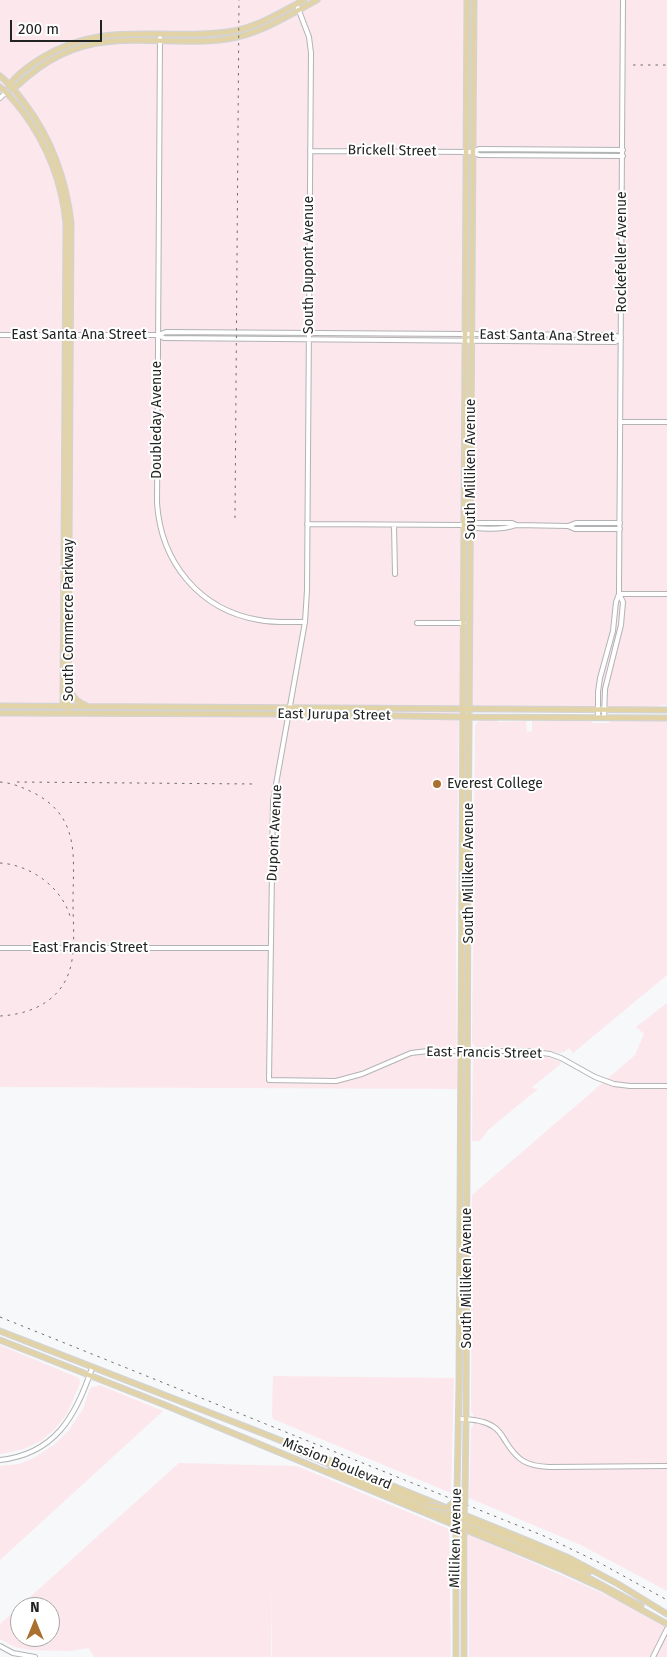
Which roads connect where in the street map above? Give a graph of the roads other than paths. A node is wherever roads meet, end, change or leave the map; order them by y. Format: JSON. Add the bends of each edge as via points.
{"nodes":[{"id":1,"x":304,"y":0,"type":"edge"},
{"id":2,"x":318,"y":0,"type":"edge"},
{"id":3,"x":467,"y":0,"type":"edge"},
{"id":4,"x":474,"y":0,"type":"edge"},
{"id":5,"x":623,"y":0,"type":"edge"},
{"id":6,"x":296,"y":4,"type":"junction"},
{"id":7,"x":299,"y":10,"type":"junction"},
{"id":8,"x":248,"y":26,"type":"junction"},
{"id":9,"x":160,"y":34,"type":"junction"},
{"id":10,"x":249,"y":34,"type":"junction"},
{"id":11,"x":160,"y":40,"type":"junction"},
{"id":12,"x":0,"y":76,"type":"edge"},
{"id":13,"x":9,"y":84,"type":"junction"},
{"id":14,"x":0,"y":86,"type":"edge"},
{"id":15,"x":14,"y":89,"type":"junction"},
{"id":16,"x":6,"y":92,"type":"junction"},
{"id":17,"x":0,"y":98,"type":"edge"},
{"id":18,"x":622,"y":150,"type":"junction"},
{"id":19,"x":310,"y":151,"type":"junction"},
{"id":20,"x":466,"y":152,"type":"junction"},
{"id":21,"x":473,"y":152,"type":"junction"},
{"id":22,"x":622,"y":156,"type":"junction"},
{"id":23,"x":309,"y":334,"type":"junction"},
{"id":24,"x":465,"y":334,"type":"junction"},
{"id":25,"x":471,"y":334,"type":"junction"},
{"id":26,"x":0,"y":335,"type":"edge"},
{"id":27,"x":68,"y":335,"type":"junction"},
{"id":28,"x":158,"y":335,"type":"junction"},
{"id":29,"x":621,"y":338,"type":"junction"},
{"id":30,"x":309,"y":339,"type":"junction"},
{"id":31,"x":465,"y":341,"type":"junction"},
{"id":32,"x":472,"y":341,"type":"junction"},
{"id":33,"x":620,"y":422,"type":"junction"},
{"id":34,"x":667,"y":422,"type":"edge"},
{"id":35,"x":308,"y":498,"type":"joint"},
{"id":36,"x":471,"y":522,"type":"junction"},
{"id":37,"x":620,"y":523,"type":"junction"},
{"id":38,"x":307,"y":524,"type":"junction"},
{"id":39,"x":394,"y":524,"type":"junction"},
{"id":40,"x":464,"y":525,"type":"junction"},
{"id":41,"x":516,"y":525,"type":"junction"},
{"id":42,"x":568,"y":526,"type":"junction"},
{"id":43,"x":471,"y":528,"type":"junction"},
{"id":44,"x":620,"y":529,"type":"junction"},
{"id":45,"x":396,"y":574,"type":"dead end"},
{"id":46,"x":619,"y":594,"type":"junction"},
{"id":47,"x":667,"y":594,"type":"edge"},
{"id":48,"x":304,"y":622,"type":"junction"},
{"id":49,"x":417,"y":623,"type":"dead end"},
{"id":50,"x":464,"y":623,"type":"junction"},
{"id":51,"x":69,"y":684,"type":"junction"},
{"id":52,"x":0,"y":706,"type":"edge"},
{"id":53,"x":66,"y":707,"type":"junction"},
{"id":54,"x":91,"y":707,"type":"junction"},
{"id":55,"x":289,"y":708,"type":"junction"},
{"id":56,"x":462,"y":709,"type":"junction"},
{"id":57,"x":470,"y":709,"type":"junction"},
{"id":58,"x":598,"y":710,"type":"junction"},
{"id":59,"x":604,"y":710,"type":"junction"},
{"id":60,"x":667,"y":710,"type":"edge"},
{"id":61,"x":0,"y":713,"type":"edge"},
{"id":62,"x":66,"y":713,"type":"junction"},
{"id":63,"x":288,"y":714,"type":"junction"},
{"id":64,"x":462,"y":717,"type":"junction"},
{"id":65,"x":470,"y":717,"type":"junction"},
{"id":66,"x":598,"y":717,"type":"junction"},
{"id":67,"x":604,"y":717,"type":"junction"},
{"id":68,"x":667,"y":718,"type":"edge"},
{"id":69,"x":0,"y":948,"type":"edge"},
{"id":70,"x":271,"y":948,"type":"junction"},
{"id":71,"x":461,"y":1051,"type":"junction"},
{"id":72,"x":468,"y":1051,"type":"junction"},
{"id":73,"x":269,"y":1080,"type":"joint"},
{"id":74,"x":667,"y":1086,"type":"edge"},
{"id":75,"x":460,"y":1256,"type":"junction"},
{"id":76,"x":467,"y":1256,"type":"junction"},
{"id":77,"x":0,"y":1331,"type":"edge"},
{"id":78,"x":0,"y":1340,"type":"edge"},
{"id":79,"x":92,"y":1368,"type":"junction"},
{"id":80,"x":89,"y":1376,"type":"junction"},
{"id":81,"x":191,"y":1406,"type":"junction"},
{"id":82,"x":459,"y":1419,"type":"junction"},
{"id":83,"x":466,"y":1419,"type":"junction"},
{"id":84,"x":0,"y":1460,"type":"edge"},
{"id":85,"x":309,"y":1465,"type":"junction"},
{"id":86,"x":667,"y":1466,"type":"edge"},
{"id":87,"x":457,"y":1492,"type":"junction"},
{"id":88,"x":428,"y":1505,"type":"junction"},
{"id":89,"x":456,"y":1519,"type":"junction"},
{"id":90,"x":464,"y":1522,"type":"junction"},
{"id":91,"x":505,"y":1538,"type":"junction"},
{"id":92,"x":632,"y":1592,"type":"junction"},
{"id":93,"x":667,"y":1614,"type":"edge"},
{"id":94,"x":667,"y":1623,"type":"edge"},
{"id":95,"x":667,"y":1629,"type":"edge"},
{"id":96,"x":0,"y":1646,"type":"edge"},
{"id":97,"x":35,"y":1657,"type":"edge"},
{"id":98,"x":456,"y":1657,"type":"edge"},
{"id":99,"x":464,"y":1657,"type":"edge"},
{"id":100,"x":653,"y":1657,"type":"edge"}],
"edges":[{"from":1,"to":6,"type":"main road"},
{"from":2,"to":7,"type":"main road"},
{"from":3,"to":20,"type":"main road","name":"South Milliken Avenue"},
{"from":4,"to":21,"type":"main road","name":"South Milliken Avenue"},
{"from":5,"to":18,"type":"street","name":"Rockefeller Avenue"},
{"from":6,"to":7,"type":"street"},
{"from":6,"to":8,"type":"main road"},
{"from":7,"to":10,"type":"main road"},
{"from":7,"to":19,"type":"street","name":"South Dupont Avenue","via":[[308,32],[311,53]]},
{"from":8,"to":9,"type":"main road","via":[[228,32]]},
{"from":8,"to":10,"type":"street"},
{"from":9,"to":11,"type":"street","name":"Doubleday Avenue"},
{"from":9,"to":13,"type":"main road","via":[[109,34],[68,44],[34,63]]},
{"from":10,"to":11,"type":"main road","via":[[226,39]]},
{"from":11,"to":15,"type":"main road","via":[[113,40],[72,50],[39,67]]},
{"from":11,"to":28,"type":"street","name":"Doubleday Avenue"},
{"from":12,"to":13,"type":"main road","name":"South Commerce Parkway"},
{"from":13,"to":15,"type":"main road","name":"South Commerce Parkway"},
{"from":13,"to":16,"type":"main road"},
{"from":14,"to":16,"type":"main road","name":"South Commerce Parkway"},
{"from":15,"to":16,"type":"main road"},
{"from":15,"to":27,"type":"main road","name":"South Commerce Parkway","via":[[44,132],[66,188],[71,223]]},
{"from":16,"to":17,"type":"street"},
{"from":16,"to":27,"type":"main road","name":"South Commerce Parkway","via":[[42,140],[62,194],[66,223]]},
{"from":18,"to":21,"type":"street","name":"Brickell Street","via":[[479,149]]},
{"from":18,"to":22,"type":"street","name":"Rockefeller Avenue"},
{"from":19,"to":20,"type":"street","name":"Brickell Street"},
{"from":19,"to":23,"type":"street","name":"South Dupont Avenue"},
{"from":20,"to":21,"type":"street","name":"Brickell Street"},
{"from":20,"to":24,"type":"main road","name":"South Milliken Avenue"},
{"from":21,"to":22,"type":"street","name":"Brickell Street","via":[[479,155]]},
{"from":21,"to":25,"type":"main road","name":"South Milliken Avenue"},
{"from":22,"to":29,"type":"street","name":"Rockefeller Avenue"},
{"from":23,"to":24,"type":"street","name":"East Santa Ana Street"},
{"from":23,"to":28,"type":"street","name":"East Santa Ana Street","via":[[166,332]]},
{"from":23,"to":30,"type":"street","name":"South Dupont Avenue"},
{"from":24,"to":25,"type":"street","name":"East Santa Ana Street"},
{"from":24,"to":31,"type":"main road","name":"South Milliken Avenue"},
{"from":25,"to":29,"type":"street","name":"East Santa Ana Street"},
{"from":25,"to":32,"type":"main road","name":"South Milliken Avenue"},
{"from":26,"to":27,"type":"street","name":"East Santa Ana Street"},
{"from":27,"to":28,"type":"street","name":"East Santa Ana Street"},
{"from":27,"to":51,"type":"main road","name":"South Commerce Parkway"},
{"from":27,"to":53,"type":"main road","name":"South Commerce Parkway"},
{"from":28,"to":30,"type":"street","name":"East Santa Ana Street","via":[[164,338]]},
{"from":28,"to":48,"type":"street","name":"Doubleday Avenue","via":[[157,503],[160,529],[169,553],[191,585],[222,608],[260,620]]},
{"from":29,"to":32,"type":"street","name":"East Santa Ana Street","via":[[614,342]]},
{"from":29,"to":33,"type":"street","name":"Rockefeller Avenue"},
{"from":30,"to":31,"type":"street","name":"East Santa Ana Street"},
{"from":30,"to":35,"type":"street","name":"South Dupont Avenue"},
{"from":31,"to":32,"type":"street","name":"East Santa Ana Street"},
{"from":31,"to":40,"type":"main road","name":"South Milliken Avenue"},
{"from":32,"to":36,"type":"main road","name":"South Milliken Avenue"},
{"from":33,"to":34,"type":"street"},
{"from":33,"to":37,"type":"street","name":"Rockefeller Avenue"},
{"from":35,"to":38,"type":"street","name":"Dupont Avenue"},
{"from":36,"to":40,"type":"street"},
{"from":36,"to":41,"type":"street"},
{"from":36,"to":43,"type":"main road","name":"South Milliken Avenue"},
{"from":37,"to":42,"type":"street","via":[[576,523]]},
{"from":37,"to":44,"type":"street","name":"Rockefeller Avenue"},
{"from":38,"to":39,"type":"street"},
{"from":38,"to":48,"type":"street","name":"Dupont Avenue"},
{"from":39,"to":40,"type":"street"},
{"from":39,"to":45,"type":"street"},
{"from":40,"to":43,"type":"street"},
{"from":40,"to":50,"type":"main road","name":"South Milliken Avenue"},
{"from":41,"to":42,"type":"street"},
{"from":41,"to":43,"type":"street","via":[[509,528]]},
{"from":42,"to":44,"type":"street","via":[[576,529]]},
{"from":43,"to":57,"type":"main road","name":"South Milliken Avenue"},
{"from":44,"to":46,"type":"street","name":"Rockefeller Avenue"},
{"from":46,"to":47,"type":"street"},
{"from":46,"to":58,"type":"street","name":"Rockefeller Avenue","via":[[600,678]]},
{"from":46,"to":59,"type":"street","name":"Rockefeller Avenue","via":[[621,625],[606,682]]},
{"from":48,"to":55,"type":"street","name":"Dupont Avenue"},
{"from":49,"to":50,"type":"street"},
{"from":50,"to":56,"type":"main road","name":"South Milliken Avenue"},
{"from":51,"to":53,"type":"main road","name":"South Commerce Parkway"},
{"from":51,"to":54,"type":"main road","via":[[74,698]]},
{"from":52,"to":53,"type":"main road","name":"East Jurupa Street"},
{"from":53,"to":54,"type":"main road","name":"East Jurupa Street"},
{"from":53,"to":62,"type":"main road","name":"South Commerce Parkway"},
{"from":54,"to":55,"type":"main road","name":"East Jurupa Street"},
{"from":55,"to":56,"type":"main road","name":"East Jurupa Street"},
{"from":55,"to":63,"type":"street","name":"Dupont Avenue"},
{"from":56,"to":57,"type":"main road","name":"East Jurupa Street"},
{"from":56,"to":64,"type":"main road","name":"South Milliken Avenue"},
{"from":57,"to":58,"type":"main road","name":"East Jurupa Street"},
{"from":57,"to":65,"type":"main road","name":"South Milliken Avenue"},
{"from":58,"to":59,"type":"main road","name":"East Jurupa Street"},
{"from":58,"to":66,"type":"street","name":"Rockefeller Avenue"},
{"from":59,"to":60,"type":"main road","name":"East Jurupa Street"},
{"from":59,"to":67,"type":"street","name":"Rockefeller Avenue"},
{"from":61,"to":62,"type":"main road","name":"East Jurupa Street"},
{"from":62,"to":63,"type":"main road","name":"East Jurupa Street"},
{"from":63,"to":64,"type":"main road","name":"East Jurupa Street"},
{"from":63,"to":70,"type":"street","name":"Dupont Avenue","via":[[273,801]]},
{"from":64,"to":65,"type":"main road","name":"East Jurupa Street"},
{"from":64,"to":71,"type":"main road","name":"South Milliken Avenue"},
{"from":65,"to":66,"type":"main road","name":"East Jurupa Street"},
{"from":65,"to":72,"type":"main road","name":"South Milliken Avenue"},
{"from":66,"to":67,"type":"main road","name":"East Jurupa Street"},
{"from":67,"to":68,"type":"main road","name":"East Jurupa Street"},
{"from":69,"to":70,"type":"street","name":"East Francis Street"},
{"from":70,"to":73,"type":"street","name":"Dupont Avenue"},
{"from":71,"to":72,"type":"street","name":"East Francis Street"},
{"from":71,"to":73,"type":"street","name":"East Francis Street","via":[[411,1053],[362,1074],[336,1080]]},
{"from":71,"to":75,"type":"main road","name":"South Milliken Avenue"},
{"from":72,"to":74,"type":"street","name":"East Francis Street","via":[[538,1052],[561,1058],[614,1084]]},
{"from":72,"to":76,"type":"main road","name":"South Milliken Avenue"},
{"from":75,"to":76,"type":"main road"},
{"from":75,"to":82,"type":"main road","name":"South Milliken Avenue"},
{"from":76,"to":83,"type":"main road","name":"South Milliken Avenue"},
{"from":77,"to":79,"type":"main road","name":"Mission Boulevard"},
{"from":78,"to":80,"type":"main road","name":"Mission Boulevard"},
{"from":79,"to":80,"type":"street"},
{"from":79,"to":81,"type":"main road","name":"Mission Boulevard"},
{"from":80,"to":84,"type":"street","via":[[75,1411],[57,1435],[31,1452]]},
{"from":80,"to":85,"type":"main road","name":"Mission Boulevard"},
{"from":81,"to":88,"type":"main road"},
{"from":81,"to":92,"type":"main road","name":"Mission Boulevard","via":[[569,1558]]},
{"from":82,"to":83,"type":"street"},
{"from":82,"to":87,"type":"main road","name":"Milliken Avenue"},
{"from":83,"to":86,"type":"street","via":[[496,1428],[515,1456],[531,1465]]},
{"from":83,"to":90,"type":"main road","name":"South Milliken Avenue","bridge":true},
{"from":85,"to":89,"type":"main road"},
{"from":85,"to":94,"type":"main road","name":"Mission Boulevard","via":[[563,1570]]},
{"from":87,"to":88,"type":"main road","bridge":true,"via":[[447,1508]]},
{"from":87,"to":89,"type":"main road","name":"Milliken Avenue","bridge":true},
{"from":88,"to":89,"type":"main road","bridge":true},
{"from":89,"to":90,"type":"main road"},
{"from":89,"to":98,"type":"main road","name":"Milliken Avenue","bridge":true},
{"from":90,"to":91,"type":"main road"},
{"from":90,"to":99,"type":"main road","name":"South Milliken Avenue","bridge":true},
{"from":91,"to":92,"type":"main road","via":[[549,1553]]},
{"from":91,"to":94,"type":"main road","via":[[598,1582]]},
{"from":92,"to":93,"type":"main road","name":"Mission Boulevard"},
{"from":95,"to":100,"type":"street"},
{"from":96,"to":97,"type":"street","via":[[13,1653]]}]}
